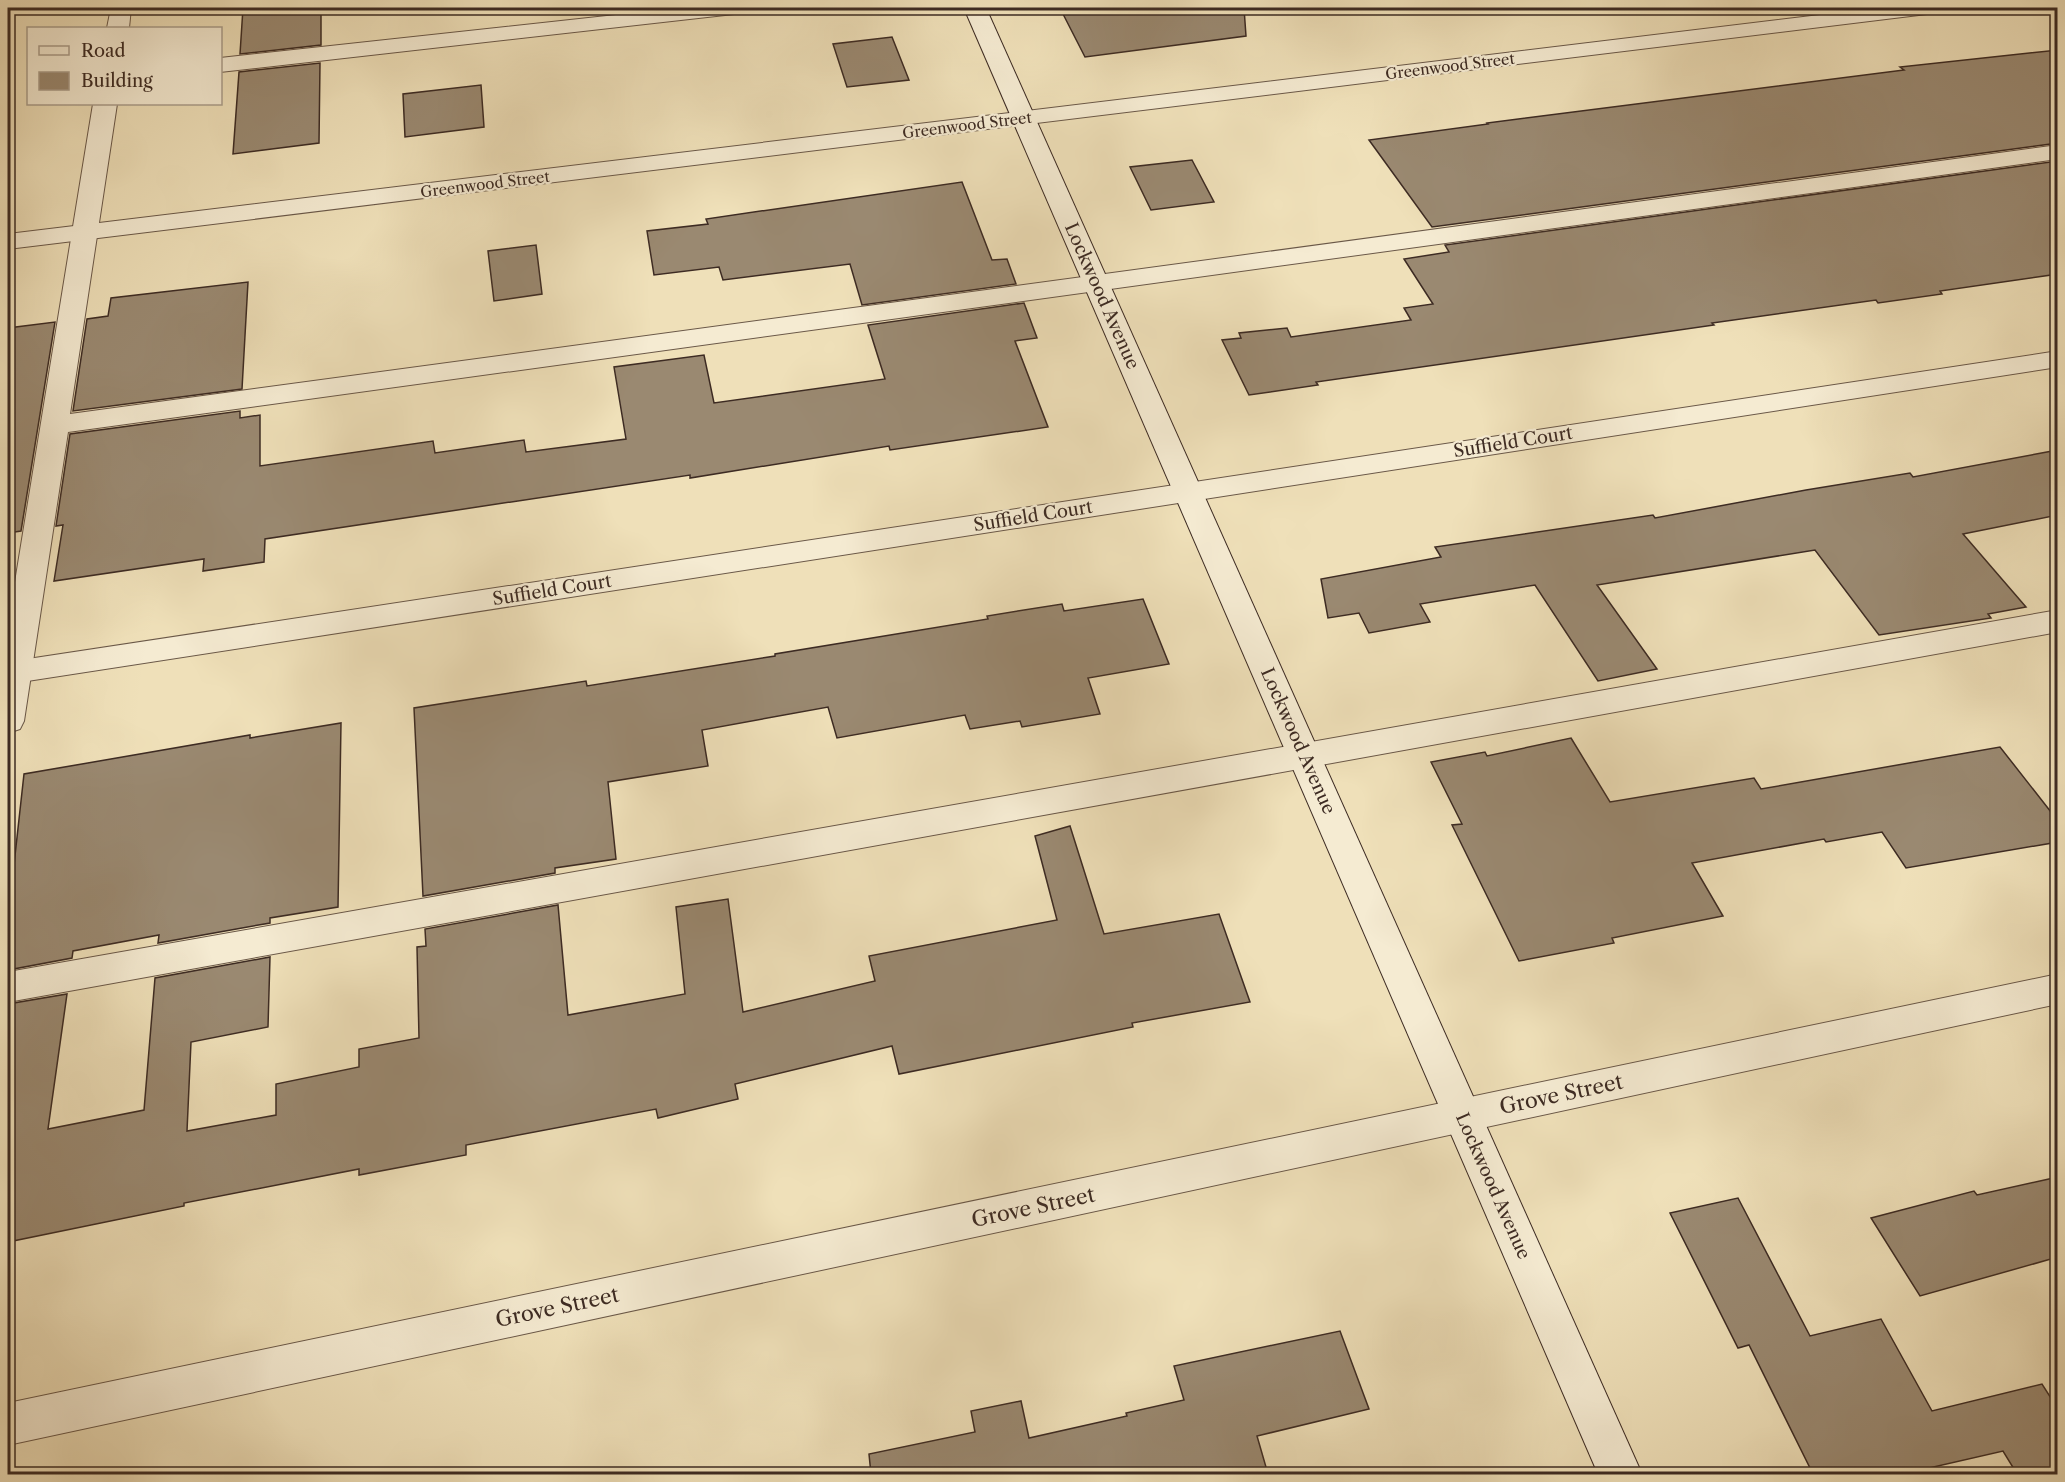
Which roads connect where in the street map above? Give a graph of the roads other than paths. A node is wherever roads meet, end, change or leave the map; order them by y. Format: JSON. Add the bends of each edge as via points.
{"nodes":[{"id":1,"x":121,"y":8,"type":"edge"},
{"id":2,"x":734,"y":8,"type":"edge"},
{"id":3,"x":975,"y":8,"type":"edge"},
{"id":4,"x":1927,"y":8,"type":"edge"},
{"id":5,"x":118,"y":27,"type":"edge"},
{"id":6,"x":222,"y":65,"type":"edge"},
{"id":7,"x":105,"y":105,"type":"edge"},
{"id":8,"x":1024,"y":118,"type":"junction"},
{"id":9,"x":2058,"y":152,"type":"edge"},
{"id":10,"x":84,"y":233,"type":"junction"},
{"id":11,"x":8,"y":242,"type":"edge"},
{"id":12,"x":1097,"y":283,"type":"junction"},
{"id":13,"x":2058,"y":359,"type":"edge"},
{"id":14,"x":54,"y":425,"type":"junction"},
{"id":15,"x":1188,"y":492,"type":"junction"},
{"id":16,"x":2058,"y":621,"type":"edge"},
{"id":17,"x":12,"y":672,"type":"edge"},
{"id":18,"x":8,"y":721,"type":"edge"},
{"id":19,"x":1304,"y":755,"type":"junction"},
{"id":20,"x":8,"y":987,"type":"edge"},
{"id":21,"x":2058,"y":989,"type":"edge"},
{"id":22,"x":1462,"y":1116,"type":"junction"},
{"id":23,"x":8,"y":1424,"type":"edge"},
{"id":24,"x":1620,"y":1474,"type":"edge"}],
"edges":[{"from":1,"to":5,"type":"street"},
{"from":2,"to":6,"type":"street"},
{"from":3,"to":8,"type":"street","name":"Lockwood Avenue"},
{"from":4,"to":8,"type":"street","name":"Greenwood Street"},
{"from":7,"to":10,"type":"street"},
{"from":8,"to":10,"type":"street","name":"Greenwood Street"},
{"from":8,"to":12,"type":"street","name":"Lockwood Avenue"},
{"from":9,"to":12,"type":"street"},
{"from":10,"to":11,"type":"street","name":"Greenwood Street"},
{"from":10,"to":14,"type":"street"},
{"from":12,"to":14,"type":"street"},
{"from":12,"to":15,"type":"street","name":"Lockwood Avenue"},
{"from":13,"to":15,"type":"street","name":"Suffield Court"},
{"from":14,"to":17,"type":"street"},
{"from":15,"to":17,"type":"street","name":"Suffield Court"},
{"from":15,"to":19,"type":"street","name":"Lockwood Avenue"},
{"from":16,"to":19,"type":"street"},
{"from":17,"to":18,"type":"street"},
{"from":19,"to":20,"type":"street"},
{"from":19,"to":22,"type":"street","name":"Lockwood Avenue"},
{"from":21,"to":22,"type":"street","name":"Grove Street"},
{"from":22,"to":23,"type":"street","name":"Grove Street"},
{"from":22,"to":24,"type":"street","name":"Lockwood Avenue"}]}
